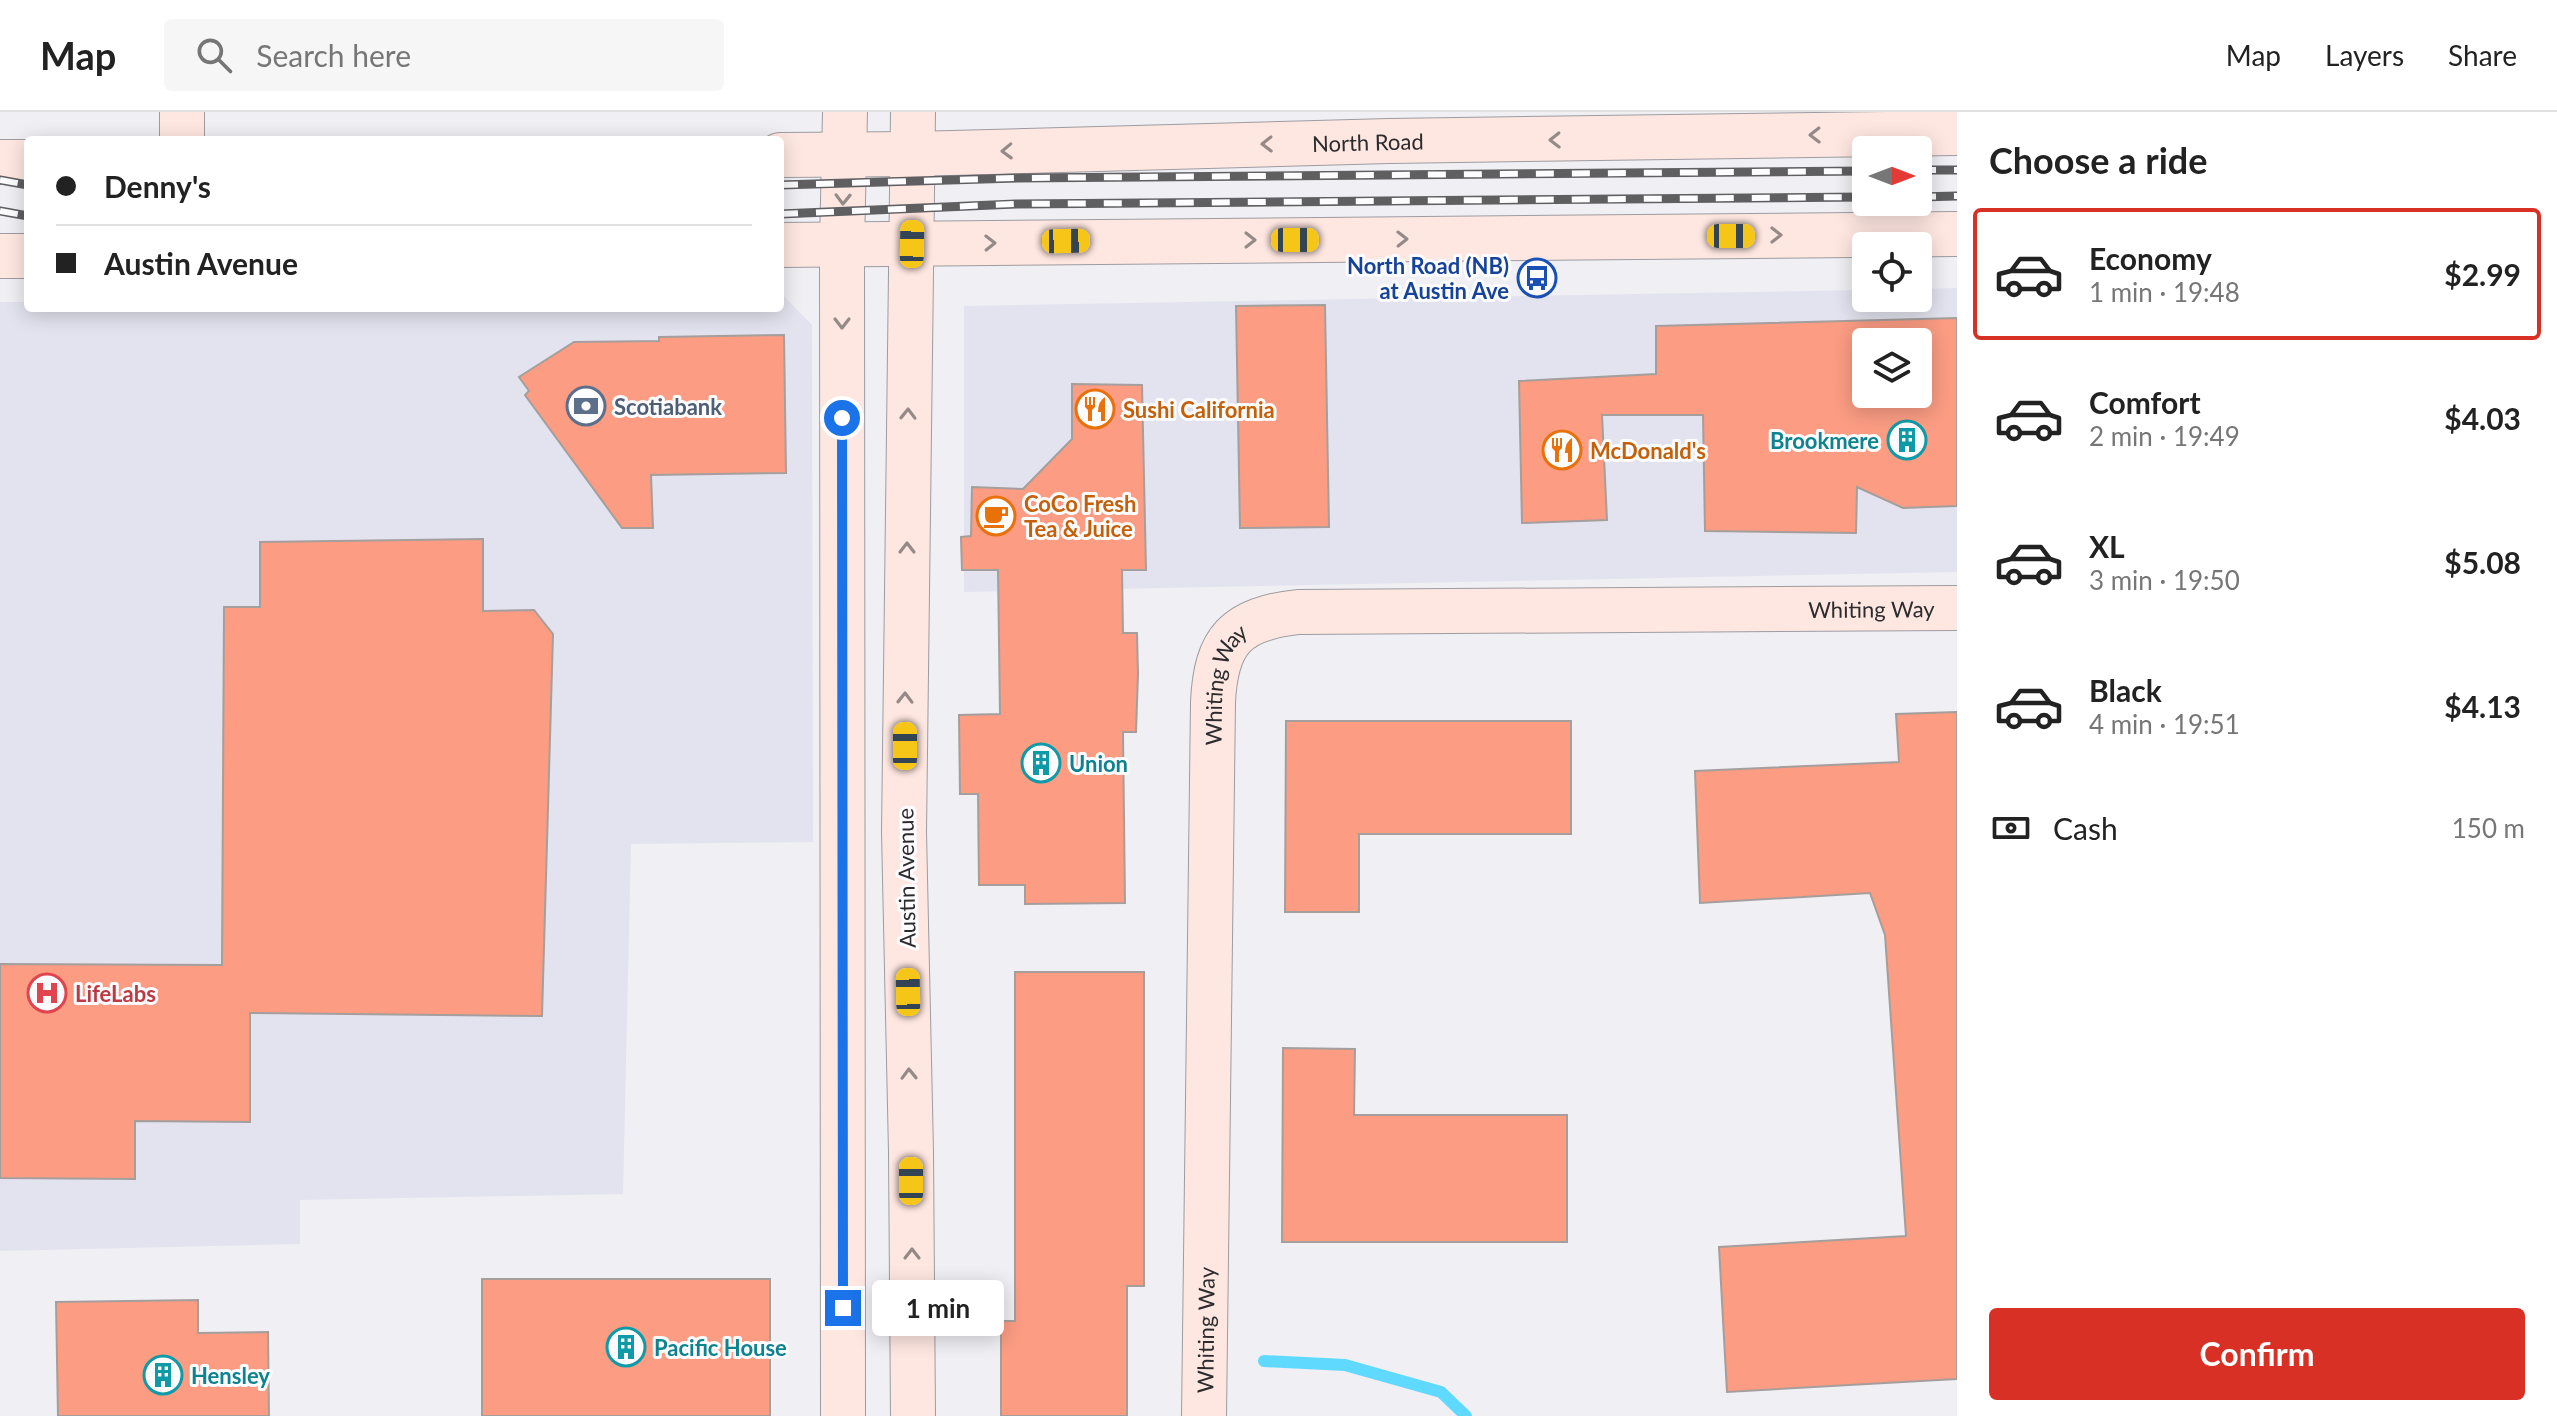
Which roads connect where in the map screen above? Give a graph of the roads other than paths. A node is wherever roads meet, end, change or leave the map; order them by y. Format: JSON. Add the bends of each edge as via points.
{"nodes":[{"id":1,"x":182,"y":112,"type":"edge"},
{"id":2,"x":1933,"y":126,"type":"edge"},
{"id":3,"x":844,"y":132,"type":"edge"},
{"id":4,"x":913,"y":133,"type":"edge"},
{"id":5,"x":182,"y":136,"type":"edge"},
{"id":6,"x":784,"y":154,"type":"edge"},
{"id":7,"x":0,"y":162,"type":"edge"},
{"id":8,"x":24,"y":162,"type":"edge"},
{"id":9,"x":1957,"y":234,"type":"edge"},
{"id":10,"x":912,"y":244,"type":"junction"},
{"id":11,"x":784,"y":245,"type":"edge"},
{"id":12,"x":842,"y":245,"type":"junction"},
{"id":13,"x":0,"y":256,"type":"edge"},
{"id":14,"x":24,"y":256,"type":"edge"},
{"id":15,"x":1957,"y":608,"type":"edge"},
{"id":16,"x":841,"y":832,"type":"junction"},
{"id":17,"x":904,"y":832,"type":"junction"},
{"id":18,"x":843,"y":1416,"type":"edge"},
{"id":19,"x":913,"y":1416,"type":"edge"},
{"id":20,"x":1204,"y":1416,"type":"edge"}],
"edges":[{"from":1,"to":5,"type":"main road"},
{"from":2,"to":4,"type":"main road","name":"North Road","one_way":true,"via":[[1373,141]]},
{"from":3,"to":4,"type":"main road","name":"North Road"},
{"from":3,"to":6,"type":"main road","name":"North Road"},
{"from":3,"to":12,"type":"main road","one_way":true},
{"from":4,"to":10,"type":"main road","name":"Austin Avenue"},
{"from":7,"to":8,"type":"main road"},
{"from":10,"to":9,"type":"main road","one_way":true},
{"from":10,"to":12,"type":"main road"},
{"from":17,"to":10,"type":"main road","name":"Austin Avenue","one_way":true},
{"from":11,"to":12,"type":"main road"},
{"from":12,"to":16,"type":"main road","one_way":true},
{"from":13,"to":14,"type":"main road"},
{"from":15,"to":20,"type":"main road","name":"Whiting Way","via":[[1298,612],[1258,619],[1233,636],[1214,674]]},
{"from":16,"to":17,"type":"main road"},
{"from":16,"to":18,"type":"main road"},
{"from":19,"to":17,"type":"main road","name":"Austin Avenue","one_way":true}]}
